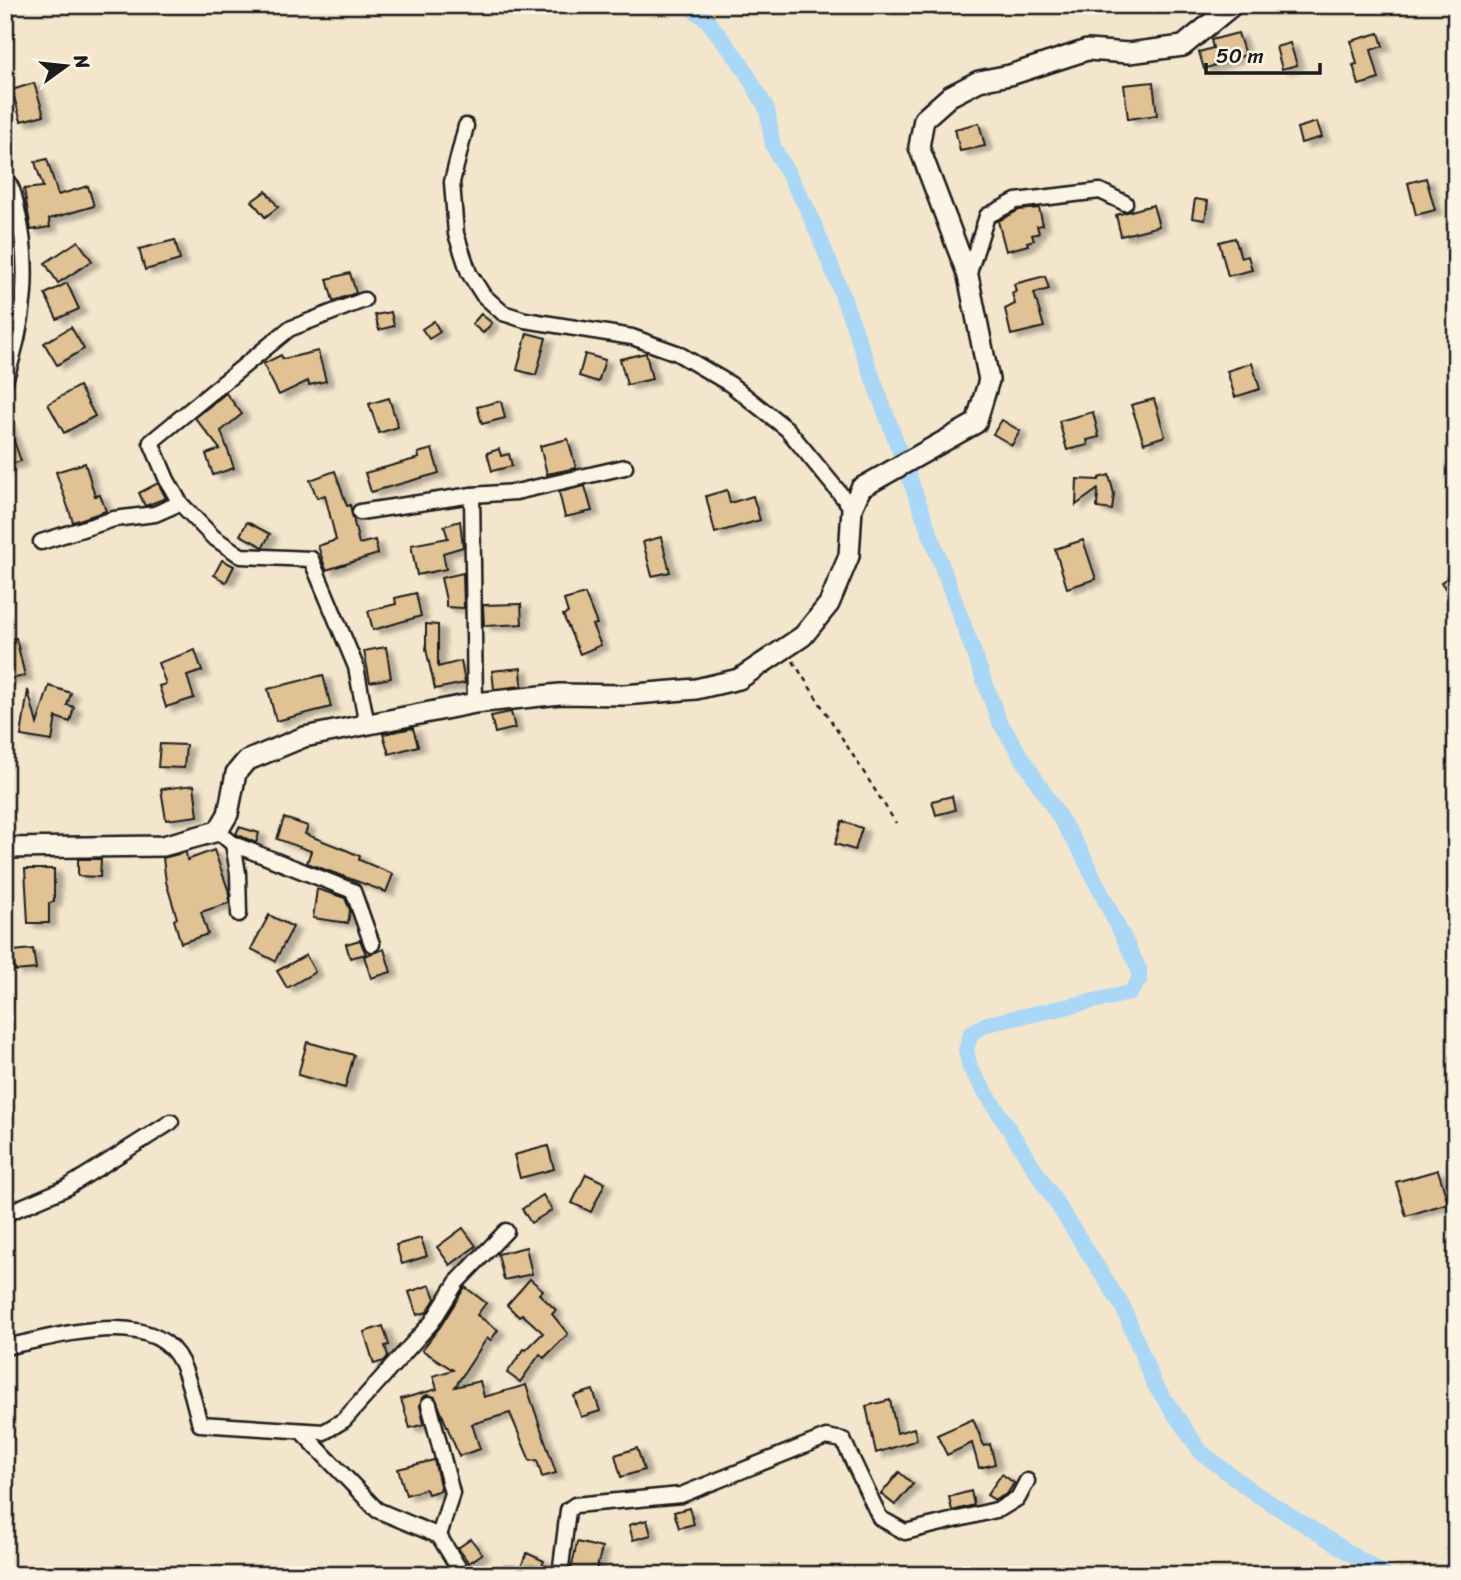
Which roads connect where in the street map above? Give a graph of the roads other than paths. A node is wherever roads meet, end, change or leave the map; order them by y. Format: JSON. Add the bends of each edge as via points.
{"nodes":[{"id":1,"x":1233,"y":5,"type":"edge"},
{"id":2,"x":466,"y":126,"type":"dead end"},
{"id":3,"x":5,"y":178,"type":"edge"},
{"id":4,"x":1125,"y":203,"type":"dead end"},
{"id":5,"x":968,"y":275,"type":"junction"},
{"id":6,"x":364,"y":300,"type":"dead end"},
{"id":7,"x":5,"y":381,"type":"edge"},
{"id":8,"x":625,"y":467,"type":"dead end"},
{"id":9,"x":472,"y":495,"type":"junction"},
{"id":10,"x":180,"y":503,"type":"junction"},
{"id":11,"x":852,"y":508,"type":"junction"},
{"id":12,"x":360,"y":512,"type":"dead end"},
{"id":13,"x":41,"y":542,"type":"dead end"},
{"id":14,"x":475,"y":703,"type":"junction"},
{"id":15,"x":367,"y":725,"type":"junction"},
{"id":16,"x":218,"y":831,"type":"junction"},
{"id":17,"x":233,"y":844,"type":"junction"},
{"id":18,"x":5,"y":848,"type":"edge"},
{"id":19,"x":239,"y":914,"type":"dead end"},
{"id":20,"x":372,"y":944,"type":"dead end"},
{"id":21,"x":171,"y":1122,"type":"dead end"},
{"id":22,"x":5,"y":1214,"type":"edge"},
{"id":23,"x":506,"y":1231,"type":"dead end"},
{"id":24,"x":5,"y":1347,"type":"edge"},
{"id":25,"x":429,"y":1405,"type":"dead end"},
{"id":26,"x":301,"y":1431,"type":"junction"},
{"id":27,"x":1027,"y":1481,"type":"dead end"},
{"id":28,"x":439,"y":1536,"type":"junction"},
{"id":29,"x":463,"y":1575,"type":"edge"},
{"id":30,"x":561,"y":1575,"type":"edge"}],
"edges":[{"from":1,"to":5,"type":"street","via":[[1184,46],[1129,53],[1087,50],[979,81],[950,96],[924,119],[919,147]]},
{"from":2,"to":11,"type":"street","via":[[452,183],[456,234],[469,273],[483,295],[503,313],[525,320],[632,337],[677,353],[730,384],[787,429]]},
{"from":3,"to":7,"type":"street","via":[[13,188],[25,245],[26,283]]},
{"from":4,"to":5,"type":"street","via":[[1100,191],[1016,201],[987,216]]},
{"from":5,"to":11,"type":"street","via":[[989,380],[976,423],[861,488]]},
{"from":6,"to":10,"type":"street","via":[[289,329],[151,442]]},
{"from":8,"to":9,"type":"street","via":[[516,492]]},
{"from":9,"to":12,"type":"street"},
{"from":9,"to":14,"type":"street"},
{"from":10,"to":13,"type":"street","via":[[155,514],[114,519]]},
{"from":10,"to":15,"type":"street","via":[[241,556],[311,559],[356,667]]},
{"from":11,"to":14,"type":"street","via":[[849,556],[829,604],[803,636],[739,679],[696,690],[560,694]]},
{"from":14,"to":15,"type":"street"},
{"from":15,"to":16,"type":"street","via":[[304,737],[246,761],[236,773],[228,814]]},
{"from":16,"to":17,"type":"street"},
{"from":16,"to":18,"type":"street","via":[[163,846]]},
{"from":17,"to":19,"type":"street"},
{"from":17,"to":20,"type":"street","via":[[353,891]]},
{"from":21,"to":22,"type":"street","via":[[66,1188]]},
{"from":23,"to":26,"type":"street","via":[[457,1282],[432,1322],[344,1420],[324,1432]]},
{"from":24,"to":26,"type":"street","via":[[102,1328],[146,1332],[167,1344],[180,1361],[200,1424]]},
{"from":25,"to":28,"type":"street","via":[[452,1493]]},
{"from":26,"to":28,"type":"street","via":[[377,1510]]},
{"from":27,"to":30,"type":"street","via":[[1018,1498],[1000,1509],[905,1532],[880,1518],[843,1440],[826,1437],[681,1495],[575,1505],[568,1510]]},
{"from":28,"to":29,"type":"street"}]}
